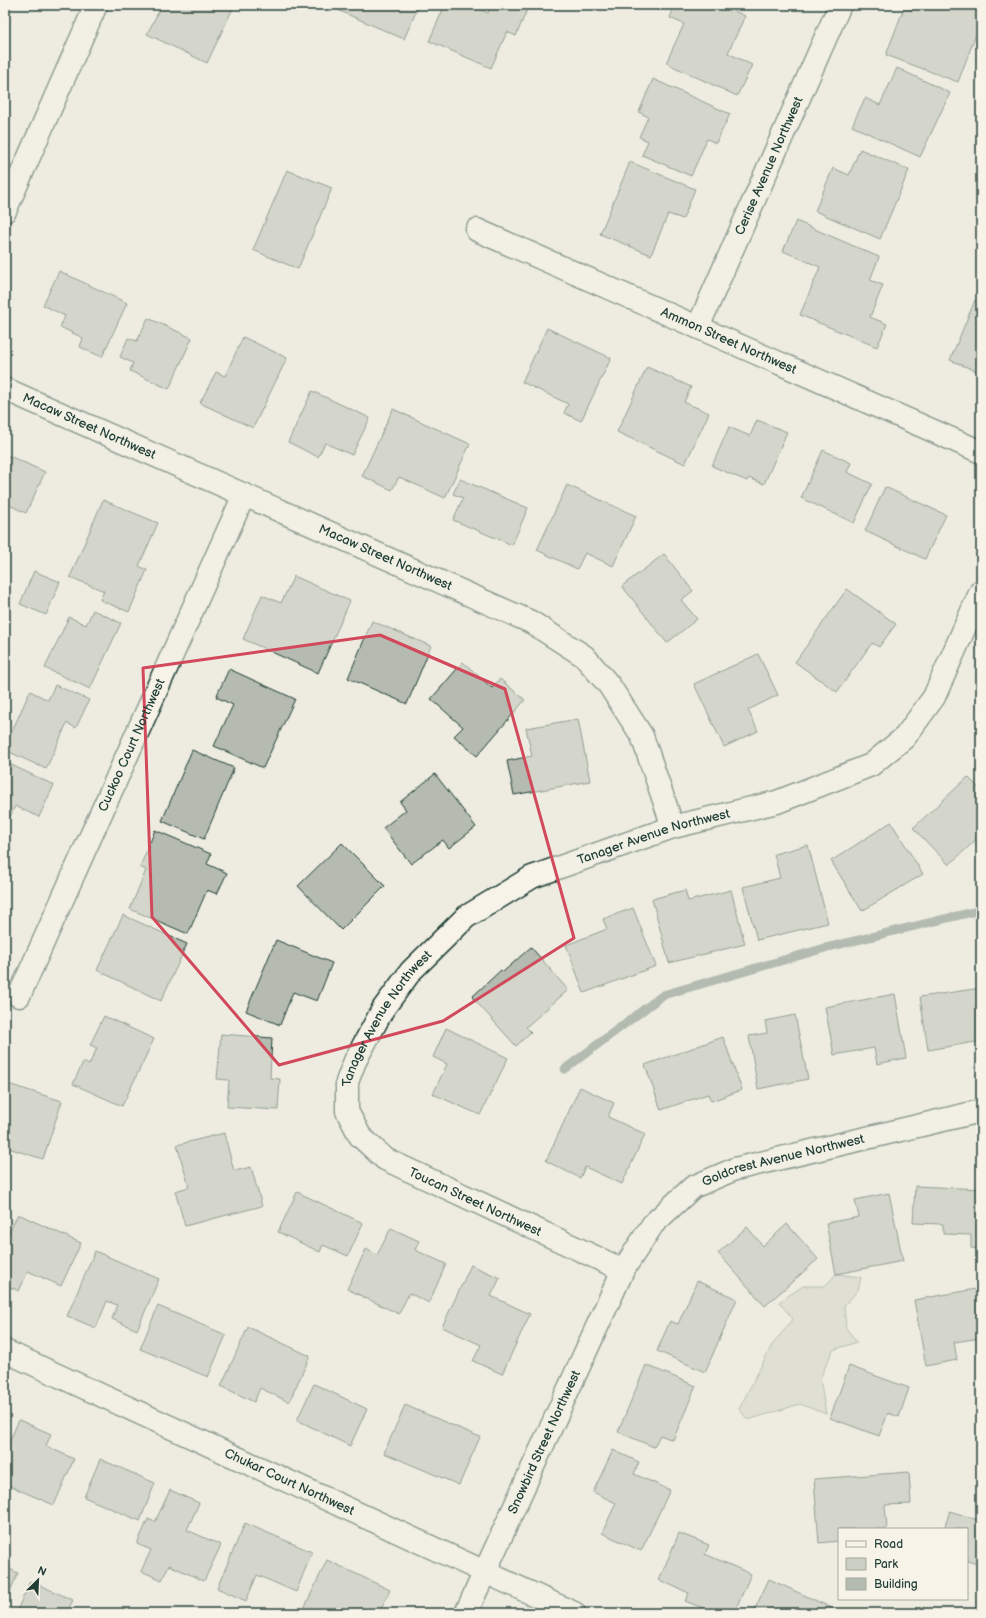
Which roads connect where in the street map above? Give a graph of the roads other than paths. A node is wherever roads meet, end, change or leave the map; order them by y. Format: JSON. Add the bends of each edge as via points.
{"nodes":[{"id":1,"x":96,"y":5,"type":"edge"},
{"id":2,"x":840,"y":5,"type":"edge"},
{"id":3,"x":5,"y":211,"type":"edge"},
{"id":4,"x":477,"y":230,"type":"dead end"},
{"id":5,"x":698,"y":327,"type":"junction"},
{"id":6,"x":5,"y":389,"type":"edge"},
{"id":7,"x":981,"y":452,"type":"edge"},
{"id":8,"x":244,"y":495,"type":"junction"},
{"id":9,"x":981,"y":590,"type":"edge"},
{"id":10,"x":672,"y":826,"type":"junction"},
{"id":11,"x":19,"y":996,"type":"dead end"},
{"id":12,"x":347,"y":1111,"type":"joint"},
{"id":13,"x":981,"y":1111,"type":"edge"},
{"id":14,"x":623,"y":1270,"type":"junction"},
{"id":15,"x":5,"y":1351,"type":"edge"},
{"id":16,"x":485,"y":1572,"type":"junction"},
{"id":17,"x":466,"y":1613,"type":"edge"},
{"id":18,"x":574,"y":1613,"type":"edge"}],
"edges":[{"from":1,"to":3,"type":"street"},
{"from":2,"to":5,"type":"street","name":"Cerise Avenue Northwest"},
{"from":4,"to":5,"type":"street","name":"Ammon Street Northwest"},
{"from":5,"to":7,"type":"street","name":"Ammon Street Northwest"},
{"from":6,"to":8,"type":"street","name":"Macaw Street Northwest"},
{"from":8,"to":10,"type":"street","name":"Macaw Street Northwest","via":[[531,622],[584,656],[609,685],[642,736]]},
{"from":8,"to":11,"type":"street","name":"Cuckoo Court Northwest"},
{"from":9,"to":10,"type":"street","name":"Tanager Avenue Northwest","via":[[934,697],[905,738],[871,765],[777,802]]},
{"from":10,"to":12,"type":"street","name":"Tanager Avenue Northwest","via":[[532,877],[466,916],[411,971],[383,1009],[355,1061],[347,1082]]},
{"from":12,"to":14,"type":"street","name":"Toucan Street Northwest","via":[[360,1136],[385,1159]]},
{"from":13,"to":14,"type":"street","name":"Goldcrest Avenue Northwest","via":[[735,1169],[693,1187],[653,1224]]},
{"from":14,"to":16,"type":"street","name":"Snowbird Street Northwest"},
{"from":15,"to":16,"type":"street","name":"Chukar Court Northwest"},
{"from":16,"to":17,"type":"street","name":"Snowbird Street Northwest"},
{"from":16,"to":18,"type":"street","name":"Chukar Court Northwest"}]}
